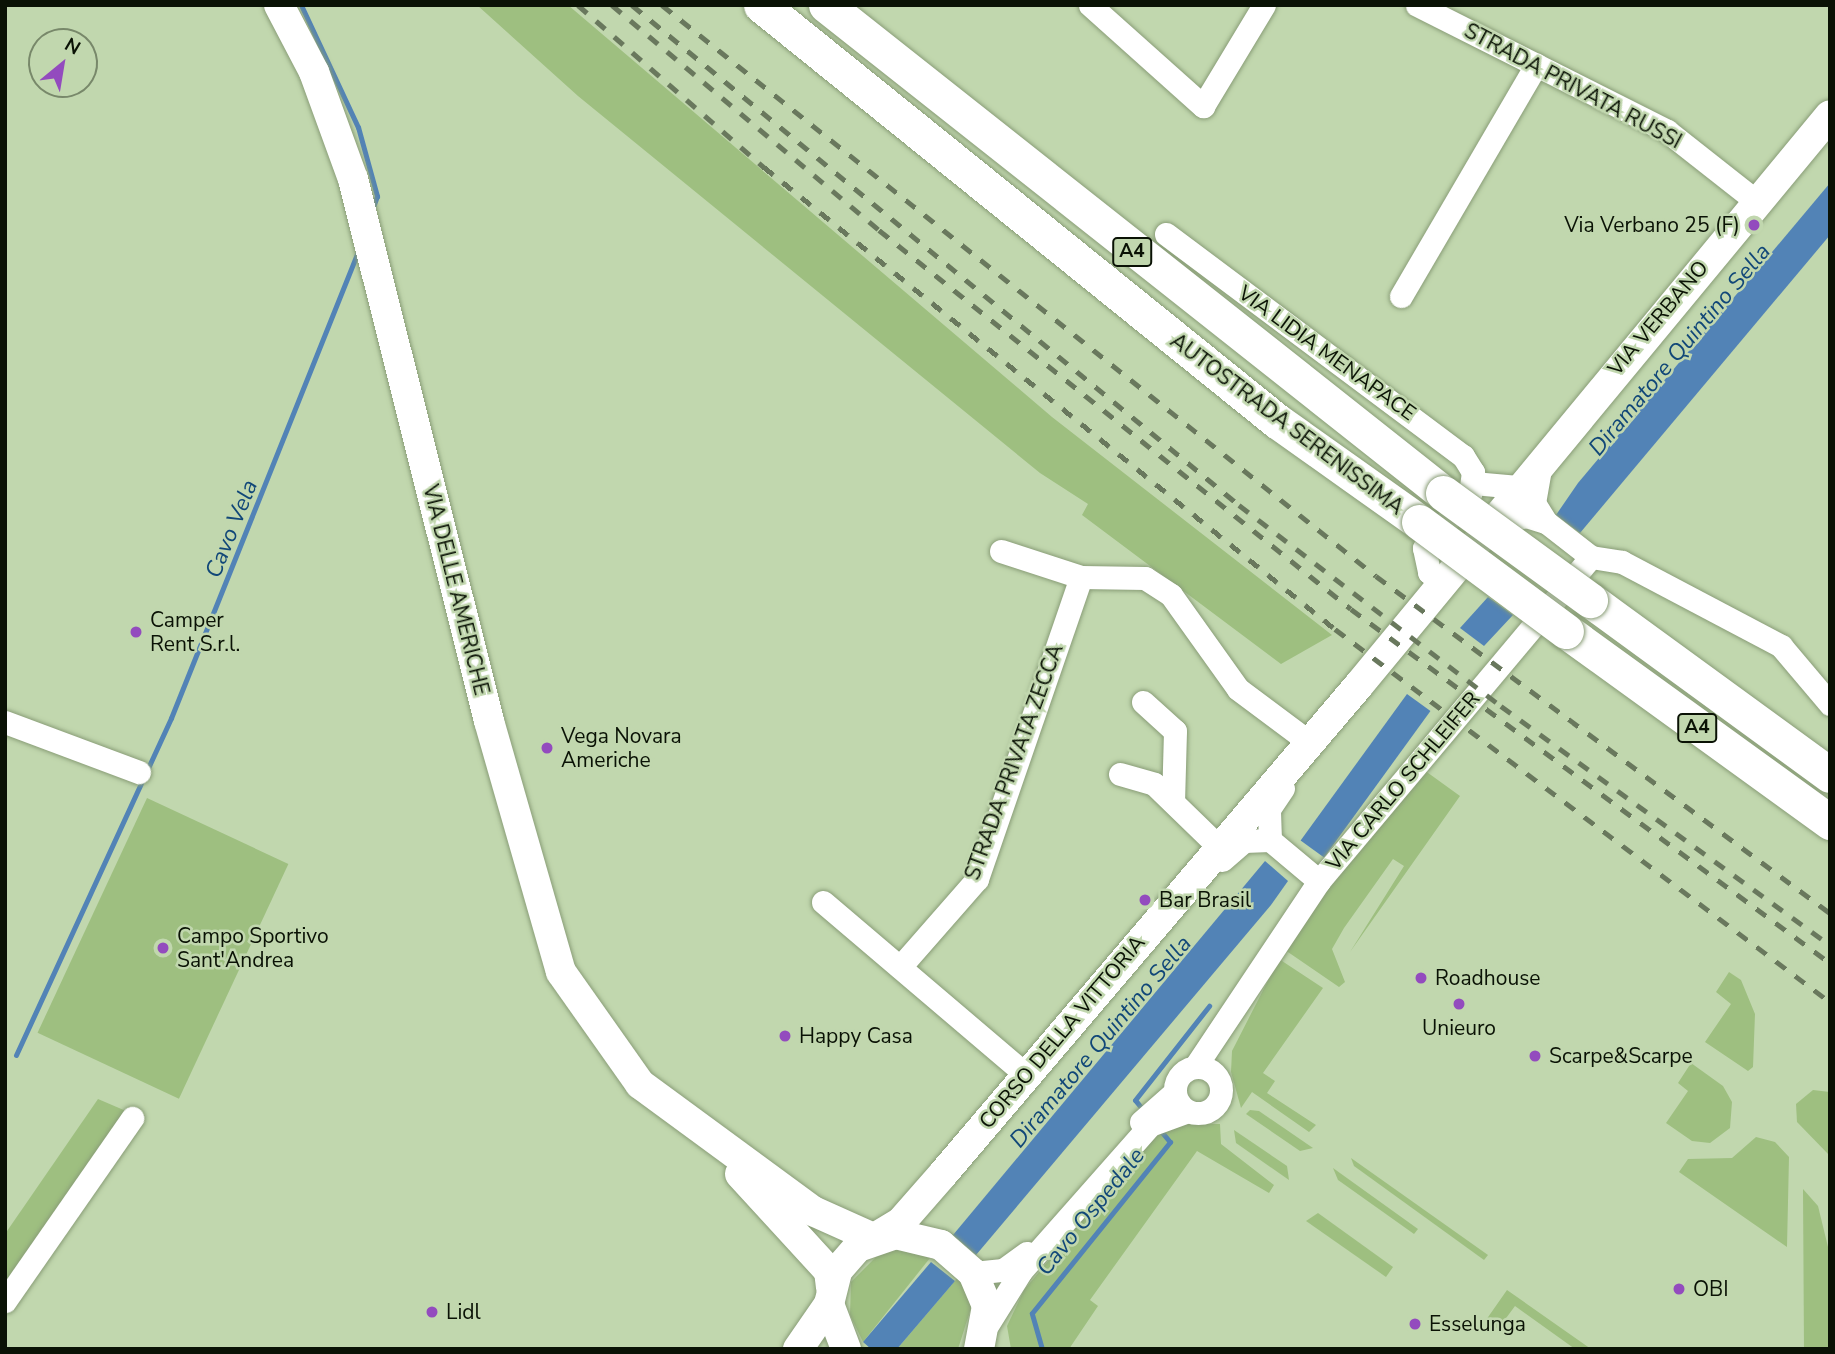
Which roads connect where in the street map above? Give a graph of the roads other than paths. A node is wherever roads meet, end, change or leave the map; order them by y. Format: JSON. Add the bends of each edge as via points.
{"nodes":[{"id":1,"x":279,"y":5,"type":"edge"},
{"id":2,"x":761,"y":5,"type":"edge"},
{"id":3,"x":826,"y":5,"type":"edge"},
{"id":4,"x":1090,"y":5,"type":"edge"},
{"id":5,"x":1264,"y":5,"type":"edge"},
{"id":6,"x":1417,"y":5,"type":"edge"},
{"id":7,"x":1536,"y":65,"type":"junction"},
{"id":8,"x":1830,"y":115,"type":"edge"},
{"id":9,"x":1038,"y":157,"type":"dead end"},
{"id":10,"x":1756,"y":201,"type":"junction"},
{"id":11,"x":1166,"y":234,"type":"dead end"},
{"id":12,"x":1124,"y":246,"type":"junction"},
{"id":13,"x":1401,"y":296,"type":"dead end"},
{"id":14,"x":1540,"y":461,"type":"junction"},
{"id":15,"x":1518,"y":487,"type":"junction"},
{"id":16,"x":1458,"y":488,"type":"junction"},
{"id":17,"x":1546,"y":522,"type":"junction"},
{"id":18,"x":1490,"y":524,"type":"junction"},
{"id":19,"x":1001,"y":551,"type":"dead end"},
{"id":20,"x":1583,"y":551,"type":"junction"},
{"id":21,"x":1081,"y":577,"type":"junction"},
{"id":22,"x":1440,"y":581,"type":"junction"},
{"id":23,"x":1143,"y":702,"type":"dead end"},
{"id":24,"x":1830,"y":704,"type":"edge"},
{"id":25,"x":5,"y":722,"type":"edge"},
{"id":26,"x":1304,"y":747,"type":"junction"},
{"id":27,"x":139,"y":772,"type":"dead end"},
{"id":28,"x":1120,"y":774,"type":"dead end"},
{"id":29,"x":1830,"y":775,"type":"edge"},
{"id":30,"x":1174,"y":802,"type":"junction"},
{"id":31,"x":1830,"y":822,"type":"edge"},
{"id":32,"x":1270,"y":840,"type":"junction"},
{"id":33,"x":1218,"y":846,"type":"junction"},
{"id":34,"x":1313,"y":876,"type":"junction"},
{"id":35,"x":1181,"y":890,"type":"junction"},
{"id":36,"x":824,"y":902,"type":"dead end"},
{"id":37,"x":900,"y":967,"type":"junction"},
{"id":38,"x":1205,"y":1071,"type":"junction"},
{"id":39,"x":1026,"y":1076,"type":"junction"},
{"id":40,"x":1181,"y":1102,"type":"junction"},
{"id":41,"x":132,"y":1118,"type":"dead end"},
{"id":42,"x":1152,"y":1118,"type":"junction"},
{"id":43,"x":702,"y":1133,"type":"junction"},
{"id":44,"x":943,"y":1174,"type":"junction"},
{"id":45,"x":875,"y":1238,"type":"junction"},
{"id":46,"x":937,"y":1244,"type":"junction"},
{"id":47,"x":970,"y":1270,"type":"junction"},
{"id":48,"x":830,"y":1295,"type":"junction"},
{"id":49,"x":5,"y":1301,"type":"edge"},
{"id":50,"x":986,"y":1338,"type":"edge"},
{"id":51,"x":798,"y":1349,"type":"edge"},
{"id":52,"x":846,"y":1349,"type":"edge"}],
"edges":[{"from":1,"to":43,"type":"main road","name":"VIA DELLE AMERICHE","via":[[314,72],[365,232],[489,720],[561,972],[640,1084]]},
{"from":2,"to":31,"type":"highway","name":"AUTOSTRADA SERENISSIMA","number":"A4","bridge":true,"via":[[1255,404]]},
{"from":3,"to":12,"type":"highway","name":"AUTOSTRADA SERENISSIMA","number":"A4"},
{"from":4,"to":5,"type":"street","via":[[1203,106]]},
{"from":6,"to":7,"type":"street","name":"STRADA PRIVATA RUSSI"},
{"from":7,"to":10,"type":"street","name":"STRADA PRIVATA RUSSI","via":[[1667,131]]},
{"from":7,"to":13,"type":"street"},
{"from":8,"to":10,"type":"main road","name":"VIA VERBANO"},
{"from":9,"to":12,"type":"highway"},
{"from":10,"to":14,"type":"main road","name":"VIA VERBANO"},
{"from":11,"to":16,"type":"street","name":"VIA LIDIA MENAPACE","via":[[1444,438],[1463,456]]},
{"from":12,"to":16,"type":"highway","name":"AUTOSTRADA SERENISSIMA","number":"A4"},
{"from":14,"to":15,"type":"main road","name":"VIA VERBANO"},
{"from":14,"to":17,"type":"street","via":[[1533,493]]},
{"from":15,"to":16,"type":"street"},
{"from":15,"to":18,"type":"main road","name":"VIA VERBANO"},
{"from":16,"to":22,"type":"street","via":[[1424,548],[1429,572]]},
{"from":16,"to":29,"type":"highway","name":"AUTOSTRADA SERENISSIMA","number":"A4","bridge":true,"via":[[1590,600]]},
{"from":17,"to":18,"type":"street","via":[[1526,516]]},
{"from":17,"to":20,"type":"street"},
{"from":18,"to":22,"type":"main road","name":"CORSO DELLA VITTORIA"},
{"from":19,"to":21,"type":"street"},
{"from":20,"to":24,"type":"street","via":[[1622,562],[1781,646]]},
{"from":20,"to":34,"type":"street","name":"VIA CARLO SCHLEIFER"},
{"from":21,"to":26,"type":"street","via":[[1145,578],[1171,595],[1238,689]]},
{"from":21,"to":37,"type":"street","name":"STRADA PRIVATA ZECCA","via":[[976,879]]},
{"from":22,"to":26,"type":"main road","name":"CORSO DELLA VITTORIA"},
{"from":23,"to":30,"type":"street","via":[[1175,731]]},
{"from":25,"to":27,"type":"street"},
{"from":26,"to":32,"type":"street","name":"CORSO DELLA VITTORIA","via":[[1292,777],[1269,809]]},
{"from":26,"to":33,"type":"main road","name":"CORSO DELLA VITTORIA"},
{"from":28,"to":30,"type":"street","via":[[1154,784]]},
{"from":30,"to":33,"type":"street"},
{"from":32,"to":34,"type":"street"},
{"from":32,"to":35,"type":"street","name":"CORSO DELLA VITTORIA","via":[[1244,841],[1207,878]]},
{"from":33,"to":35,"type":"main road","name":"CORSO DELLA VITTORIA"},
{"from":34,"to":38,"type":"street","name":"VIA CARLO SCHLEIFER"},
{"from":35,"to":39,"type":"main road","name":"CORSO DELLA VITTORIA"},
{"from":36,"to":37,"type":"street"},
{"from":37,"to":39,"type":"street"},
{"from":38,"to":40,"type":"street","via":[[1182,1073]]},
{"from":38,"to":40,"type":"street","via":[[1218,1102],[1207,1111]]},
{"from":39,"to":44,"type":"main road","name":"CORSO DELLA VITTORIA"},
{"from":40,"to":42,"type":"street"},
{"from":41,"to":49,"type":"street"},
{"from":42,"to":47,"type":"street","via":[[1015,1265]]},
{"from":42,"to":50,"type":"street","via":[[1021,1271]]},
{"from":43,"to":45,"type":"main road","name":"VIA DELLE AMERICHE","via":[[813,1211]]},
{"from":43,"to":48,"type":"main road","name":"VIA DELLE AMERICHE","via":[[829,1271]]},
{"from":44,"to":45,"type":"main road","name":"CORSO DELLA VITTORIA","via":[[901,1222]]},
{"from":44,"to":46,"type":"main road"},
{"from":45,"to":46,"type":"main road","via":[[915,1235]]},
{"from":45,"to":48,"type":"main road","name":"CORSO DELLA VITTORIA","via":[[846,1258]]},
{"from":46,"to":47,"type":"main road"},
{"from":47,"to":50,"type":"main road","via":[[983,1289]]},
{"from":48,"to":51,"type":"main road","name":"CORSO DELLA VITTORIA"},
{"from":48,"to":52,"type":"main road","name":"VIA DELLE AMERICHE"}]}
